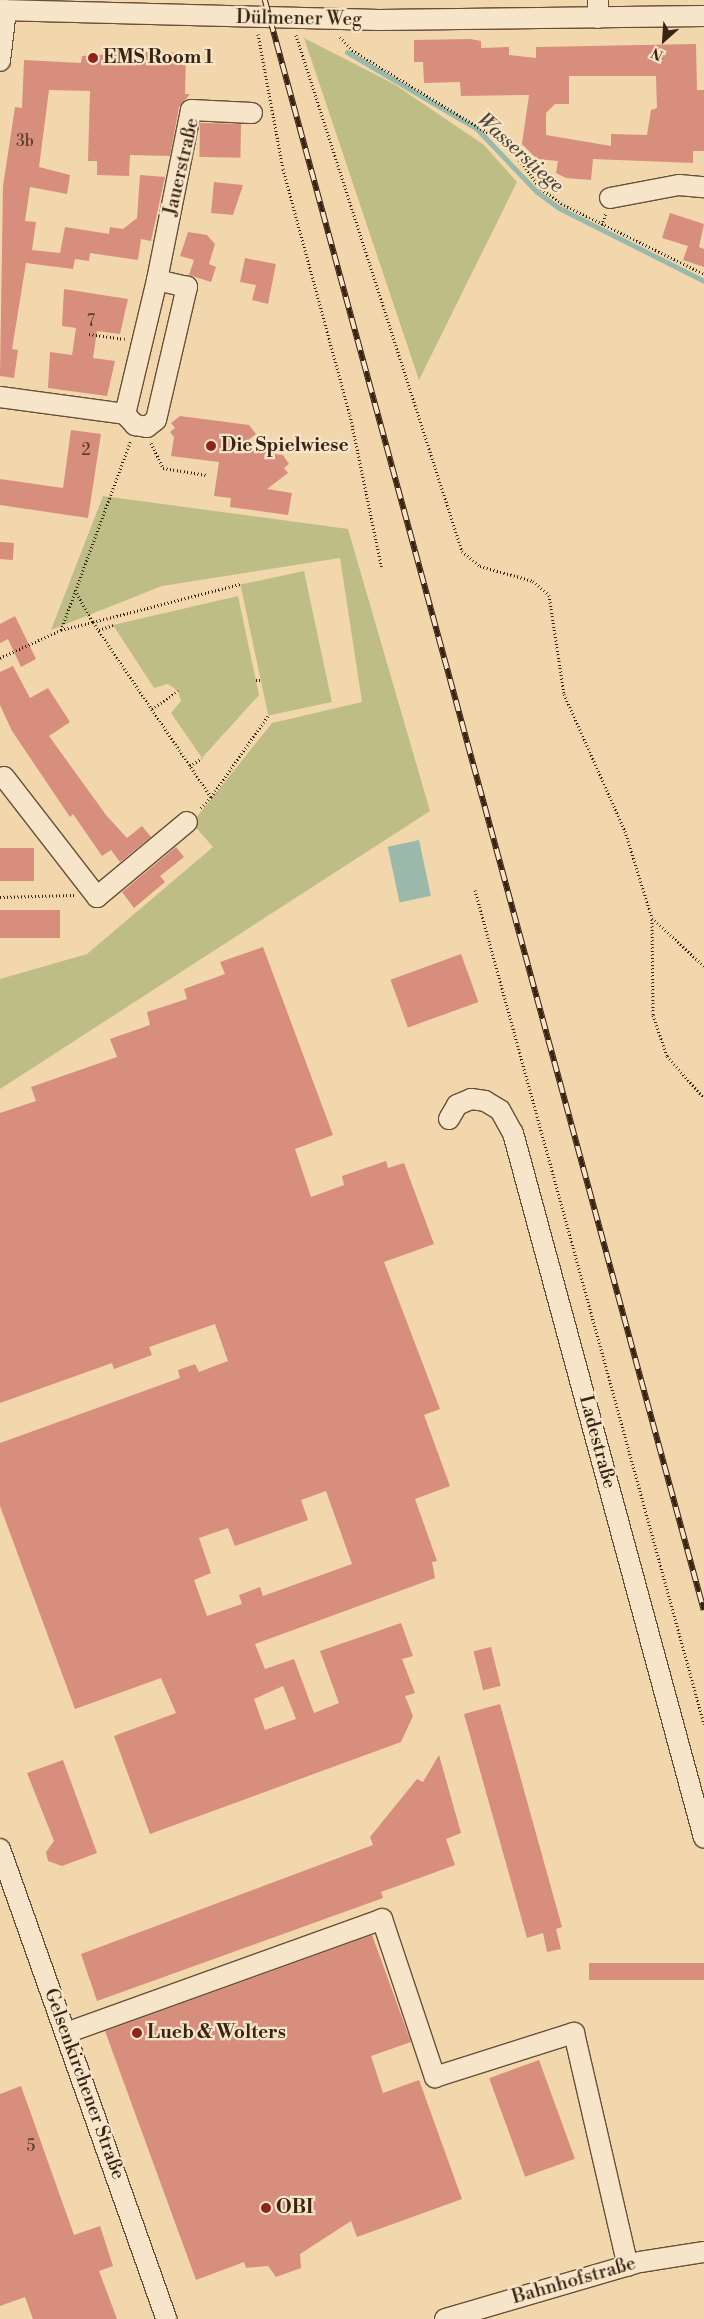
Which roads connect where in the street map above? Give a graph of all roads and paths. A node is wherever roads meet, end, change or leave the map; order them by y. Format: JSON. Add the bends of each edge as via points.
{"nodes":[{"id":1,"x":113,"y":6,"type":"edge"},
{"id":2,"x":598,"y":9,"type":"edge"},
{"id":3,"x":3,"y":10,"type":"edge"},
{"id":4,"x":704,"y":16,"type":"edge"},
{"id":5,"x":256,"y":18,"type":"junction"},
{"id":6,"x":291,"y":19,"type":"junction"},
{"id":7,"x":327,"y":19,"type":"junction"},
{"id":8,"x":0,"y":62,"type":"edge"},
{"id":9,"x":252,"y":113,"type":"dead end"},
{"id":10,"x":704,"y":187,"type":"edge"},
{"id":11,"x":610,"y":198,"type":"dead end"},
{"id":12,"x":704,"y":274,"type":"edge"},
{"id":13,"x":157,"y":280,"type":"junction"},
{"id":14,"x":89,"y":334,"type":"dead end"},
{"id":15,"x":142,"y":342,"type":"junction"},
{"id":16,"x":0,"y":397,"type":"edge"},
{"id":17,"x":136,"y":422,"type":"junction"},
{"id":18,"x":206,"y":475,"type":"dead end"},
{"id":19,"x":382,"y":569,"type":"dead end"},
{"id":20,"x":240,"y":584,"type":"dead end"},
{"id":21,"x":74,"y":590,"type":"junction"},
{"id":22,"x":93,"y":622,"type":"junction"},
{"id":23,"x":113,"y":625,"type":"dead end"},
{"id":24,"x":61,"y":630,"type":"junction"},
{"id":25,"x":99,"y":631,"type":"junction"},
{"id":26,"x":0,"y":658,"type":"edge"},
{"id":27,"x":178,"y":691,"type":"dead end"},
{"id":28,"x":152,"y":709,"type":"junction"},
{"id":29,"x":268,"y":716,"type":"dead end"},
{"id":30,"x":202,"y":758,"type":"dead end"},
{"id":31,"x":190,"y":766,"type":"junction"},
{"id":32,"x":1,"y":775,"type":"edge"},
{"id":33,"x":211,"y":797,"type":"junction"},
{"id":34,"x":187,"y":822,"type":"joint"},
{"id":35,"x":89,"y":887,"type":"junction"},
{"id":36,"x":475,"y":890,"type":"dead end"},
{"id":37,"x":0,"y":897,"type":"edge"},
{"id":38,"x":652,"y":918,"type":"junction"},
{"id":39,"x":704,"y":966,"type":"edge"},
{"id":40,"x":704,"y":1098,"type":"edge"},
{"id":41,"x":449,"y":1119,"type":"dead end"},
{"id":42,"x":704,"y":1724,"type":"edge"},
{"id":43,"x":704,"y":1838,"type":"edge"},
{"id":44,"x":0,"y":1849,"type":"edge"},
{"id":45,"x":66,"y":2033,"type":"junction"},
{"id":46,"x":704,"y":2252,"type":"edge"},
{"id":47,"x":628,"y":2266,"type":"junction"},
{"id":48,"x":166,"y":2319,"type":"edge"},
{"id":49,"x":445,"y":2319,"type":"edge"}],
"edges":[{"from":1,"to":3,"type":"street","name":"Dülmener Weg"},
{"from":1,"to":5,"type":"street","name":"Dülmener Weg"},
{"from":2,"to":4,"type":"street","name":"Dülmener Weg"},
{"from":2,"to":7,"type":"street","name":"Dülmener Weg"},
{"from":3,"to":8,"type":"street"},
{"from":5,"to":6,"type":"street","name":"Dülmener Weg"},
{"from":5,"to":19,"type":"path","via":[[283,168],[350,415]]},
{"from":6,"to":7,"type":"street","name":"Dülmener Weg"},
{"from":6,"to":38,"type":"path","via":[[462,551],[480,566],[533,581],[549,595],[564,694],[625,831]]},
{"from":7,"to":12,"type":"path","via":[[352,50],[509,146],[541,189],[564,205]]},
{"from":9,"to":13,"type":"street","name":"Jauerstraße","via":[[191,110]]},
{"from":10,"to":11,"type":"street","via":[[679,185]]},
{"from":13,"to":15,"type":"street","name":"Jauerstraße"},
{"from":13,"to":17,"type":"street","via":[[187,286],[156,420]]},
{"from":14,"to":15,"type":"path"},
{"from":15,"to":17,"type":"street","name":"Jauerstraße"},
{"from":16,"to":17,"type":"street"},
{"from":17,"to":18,"type":"path","via":[[163,468]]},
{"from":17,"to":21,"type":"path"},
{"from":20,"to":22,"type":"path"},
{"from":21,"to":22,"type":"path"},
{"from":21,"to":24,"type":"path"},
{"from":22,"to":24,"type":"path"},
{"from":22,"to":25,"type":"path"},
{"from":23,"to":25,"type":"path"},
{"from":24,"to":26,"type":"path"},
{"from":25,"to":28,"type":"path"},
{"from":27,"to":28,"type":"path"},
{"from":28,"to":31,"type":"path"},
{"from":29,"to":33,"type":"path"},
{"from":30,"to":31,"type":"path"},
{"from":31,"to":33,"type":"path"},
{"from":32,"to":35,"type":"street"},
{"from":33,"to":34,"type":"path"},
{"from":34,"to":35,"type":"street","via":[[97,897]]},
{"from":35,"to":37,"type":"path","via":[[73,896]]},
{"from":36,"to":42,"type":"path"},
{"from":38,"to":39,"type":"path"},
{"from":38,"to":40,"type":"path","via":[[653,1015],[667,1056]]},
{"from":41,"to":43,"type":"street","name":"Ladestraße","via":[[457,1105],[471,1099],[485,1101],[500,1110],[513,1133]]},
{"from":44,"to":45,"type":"street","name":"Gelsenkirchener Straße"},
{"from":45,"to":47,"type":"street","via":[[382,1919],[435,2078],[574,2033]]},
{"from":45,"to":48,"type":"street","name":"Gelsenkirchener Straße"},
{"from":46,"to":47,"type":"street","name":"Bahnhofstraße","via":[[685,2252]]},
{"from":47,"to":49,"type":"street","name":"Bahnhofstraße"}]}
